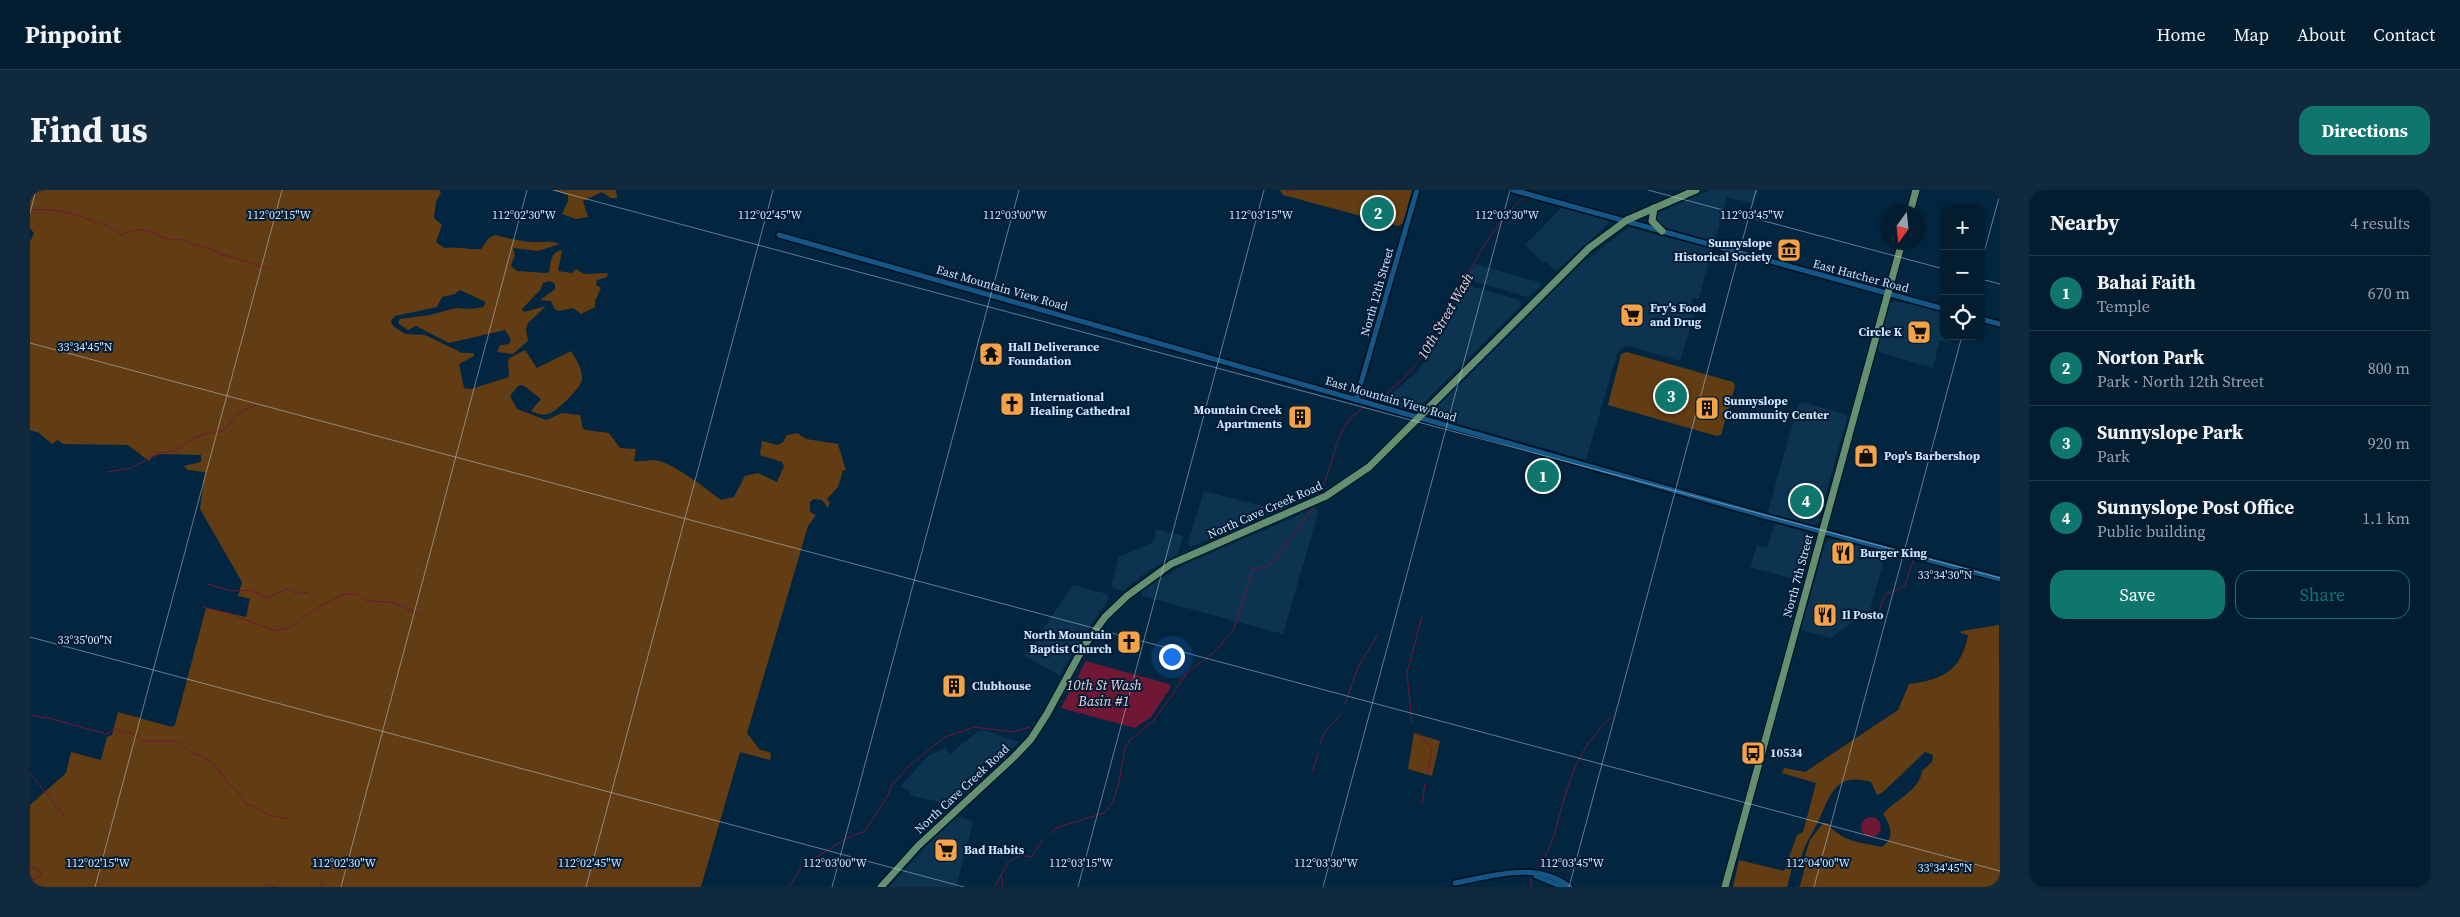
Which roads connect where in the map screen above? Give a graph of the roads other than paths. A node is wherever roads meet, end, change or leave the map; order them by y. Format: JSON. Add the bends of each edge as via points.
{"nodes":[{"id":1,"x":1417,"y":190,"type":"edge"},
{"id":2,"x":1513,"y":190,"type":"edge"},
{"id":3,"x":1696,"y":190,"type":"edge"},
{"id":4,"x":1916,"y":190,"type":"edge"},
{"id":5,"x":1912,"y":205,"type":"edge"},
{"id":6,"x":1654,"y":208,"type":"junction"},
{"id":7,"x":1627,"y":220,"type":"junction"},
{"id":8,"x":1662,"y":231,"type":"junction"},
{"id":9,"x":779,"y":235,"type":"dead end"},
{"id":10,"x":1900,"y":250,"type":"edge"},
{"id":11,"x":1888,"y":294,"type":"junction"},
{"id":12,"x":1940,"y":308,"type":"edge"},
{"id":13,"x":1985,"y":320,"type":"edge"},
{"id":14,"x":2000,"y":324,"type":"edge"},
{"id":15,"x":1356,"y":400,"type":"junction"},
{"id":16,"x":1418,"y":418,"type":"junction"},
{"id":17,"x":1821,"y":532,"type":"junction"},
{"id":18,"x":2000,"y":579,"type":"edge"},
{"id":19,"x":1531,"y":873,"type":"junction"},
{"id":20,"x":1457,"y":882,"type":"dead end"},
{"id":21,"x":881,"y":887,"type":"edge"},
{"id":22,"x":1563,"y":887,"type":"edge"},
{"id":23,"x":1570,"y":887,"type":"edge"},
{"id":24,"x":1725,"y":887,"type":"edge"}],
"edges":[{"from":1,"to":15,"type":"street","name":"North 12th Street"},
{"from":2,"to":7,"type":"street","name":"East Hatcher Road"},
{"from":3,"to":6,"type":"main road","name":"North Cave Creek Road"},
{"from":4,"to":5,"type":"main road"},
{"from":6,"to":7,"type":"main road","name":"North Cave Creek Road"},
{"from":6,"to":8,"type":"main road","via":[[1653,224]]},
{"from":7,"to":8,"type":"street","name":"East Hatcher Road"},
{"from":7,"to":16,"type":"main road","name":"North Cave Creek Road","via":[[1588,248]]},
{"from":8,"to":11,"type":"street","name":"East Hatcher Road"},
{"from":9,"to":15,"type":"street","name":"East Mountain View Road"},
{"from":10,"to":11,"type":"main road","name":"North 7th Street"},
{"from":11,"to":12,"type":"street","name":"East Hatcher Road"},
{"from":11,"to":17,"type":"main road","name":"North 7th Street"},
{"from":13,"to":14,"type":"street"},
{"from":15,"to":16,"type":"street","name":"East Mountain View Road"},
{"from":16,"to":17,"type":"street","name":"East Mountain View Road"},
{"from":16,"to":21,"type":"main road","name":"North Cave Creek Road","via":[[1369,467],[1347,484],[1171,564],[1127,596],[1105,617],[1084,646],[1038,730],[1014,757],[918,846]]},
{"from":17,"to":18,"type":"street","name":"East Mountain View Road"},
{"from":17,"to":24,"type":"main road","name":"North 7th Street"},
{"from":19,"to":20,"type":"street","via":[[1503,873]]},
{"from":19,"to":22,"type":"street"},
{"from":19,"to":23,"type":"street","via":[[1549,876]]}]}
